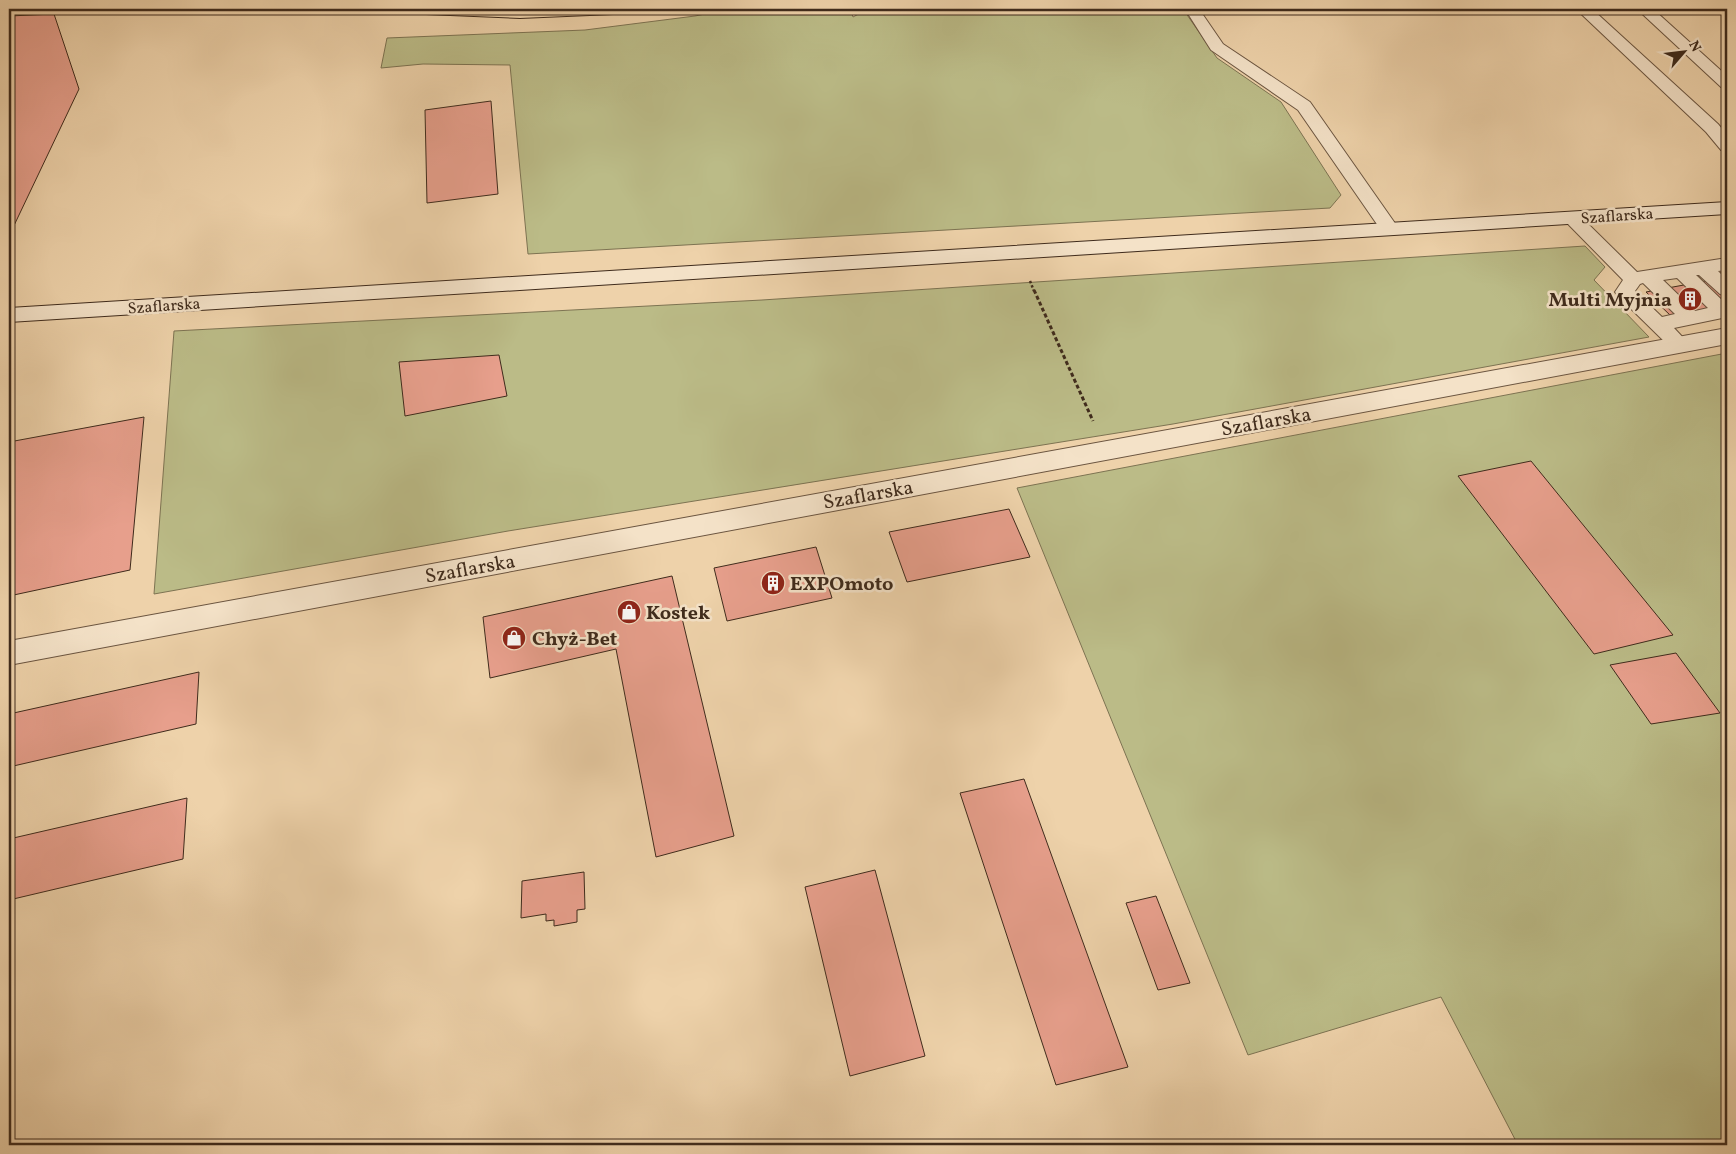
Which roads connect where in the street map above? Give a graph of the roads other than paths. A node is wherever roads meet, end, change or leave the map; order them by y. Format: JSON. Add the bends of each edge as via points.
{"nodes":[{"id":1,"x":426,"y":9,"type":"edge"},
{"id":2,"x":613,"y":9,"type":"edge"},
{"id":3,"x":1192,"y":9,"type":"edge"},
{"id":4,"x":1583,"y":9,"type":"edge"},
{"id":5,"x":1644,"y":9,"type":"edge"},
{"id":6,"x":1727,"y":84,"type":"edge"},
{"id":7,"x":1727,"y":146,"type":"edge"},
{"id":8,"x":1727,"y":208,"type":"edge"},
{"id":9,"x":1572,"y":218,"type":"junction"},
{"id":10,"x":1390,"y":229,"type":"junction"},
{"id":11,"x":1726,"y":265,"type":"edge"},
{"id":12,"x":1703,"y":268,"type":"junction"},
{"id":13,"x":1681,"y":271,"type":"junction"},
{"id":14,"x":1640,"y":278,"type":"junction"},
{"id":15,"x":1727,"y":290,"type":"edge"},
{"id":16,"x":9,"y":315,"type":"edge"},
{"id":17,"x":1691,"y":318,"type":"junction"},
{"id":18,"x":1726,"y":320,"type":"edge"},
{"id":19,"x":1658,"y":324,"type":"junction"},
{"id":20,"x":1680,"y":345,"type":"junction"},
{"id":21,"x":9,"y":653,"type":"edge"}],
"edges":[{"from":1,"to":2,"type":"main road","via":[[477,14]]},
{"from":3,"to":10,"type":"lane","via":[[1217,47],[1304,106]]},
{"from":4,"to":7,"type":"lane","via":[[1712,128]]},
{"from":5,"to":6,"type":"lane"},
{"from":8,"to":9,"type":"street","name":"Szaflarska"},
{"from":9,"to":10,"type":"street","name":"Szaflarska"},
{"from":9,"to":14,"type":"lane"},
{"from":10,"to":16,"type":"street","name":"Szaflarska"},
{"from":11,"to":12,"type":"lane"},
{"from":12,"to":13,"type":"lane"},
{"from":12,"to":15,"type":"lane"},
{"from":13,"to":14,"type":"lane"},
{"from":13,"to":18,"type":"lane"},
{"from":14,"to":17,"type":"lane"},
{"from":14,"to":19,"type":"lane","via":[[1625,292]]},
{"from":17,"to":18,"type":"lane"},
{"from":17,"to":19,"type":"lane"},
{"from":18,"to":20,"type":"street","name":"Szaflarska"},
{"from":19,"to":20,"type":"lane"},
{"from":20,"to":21,"type":"street","name":"Szaflarska"}]}
